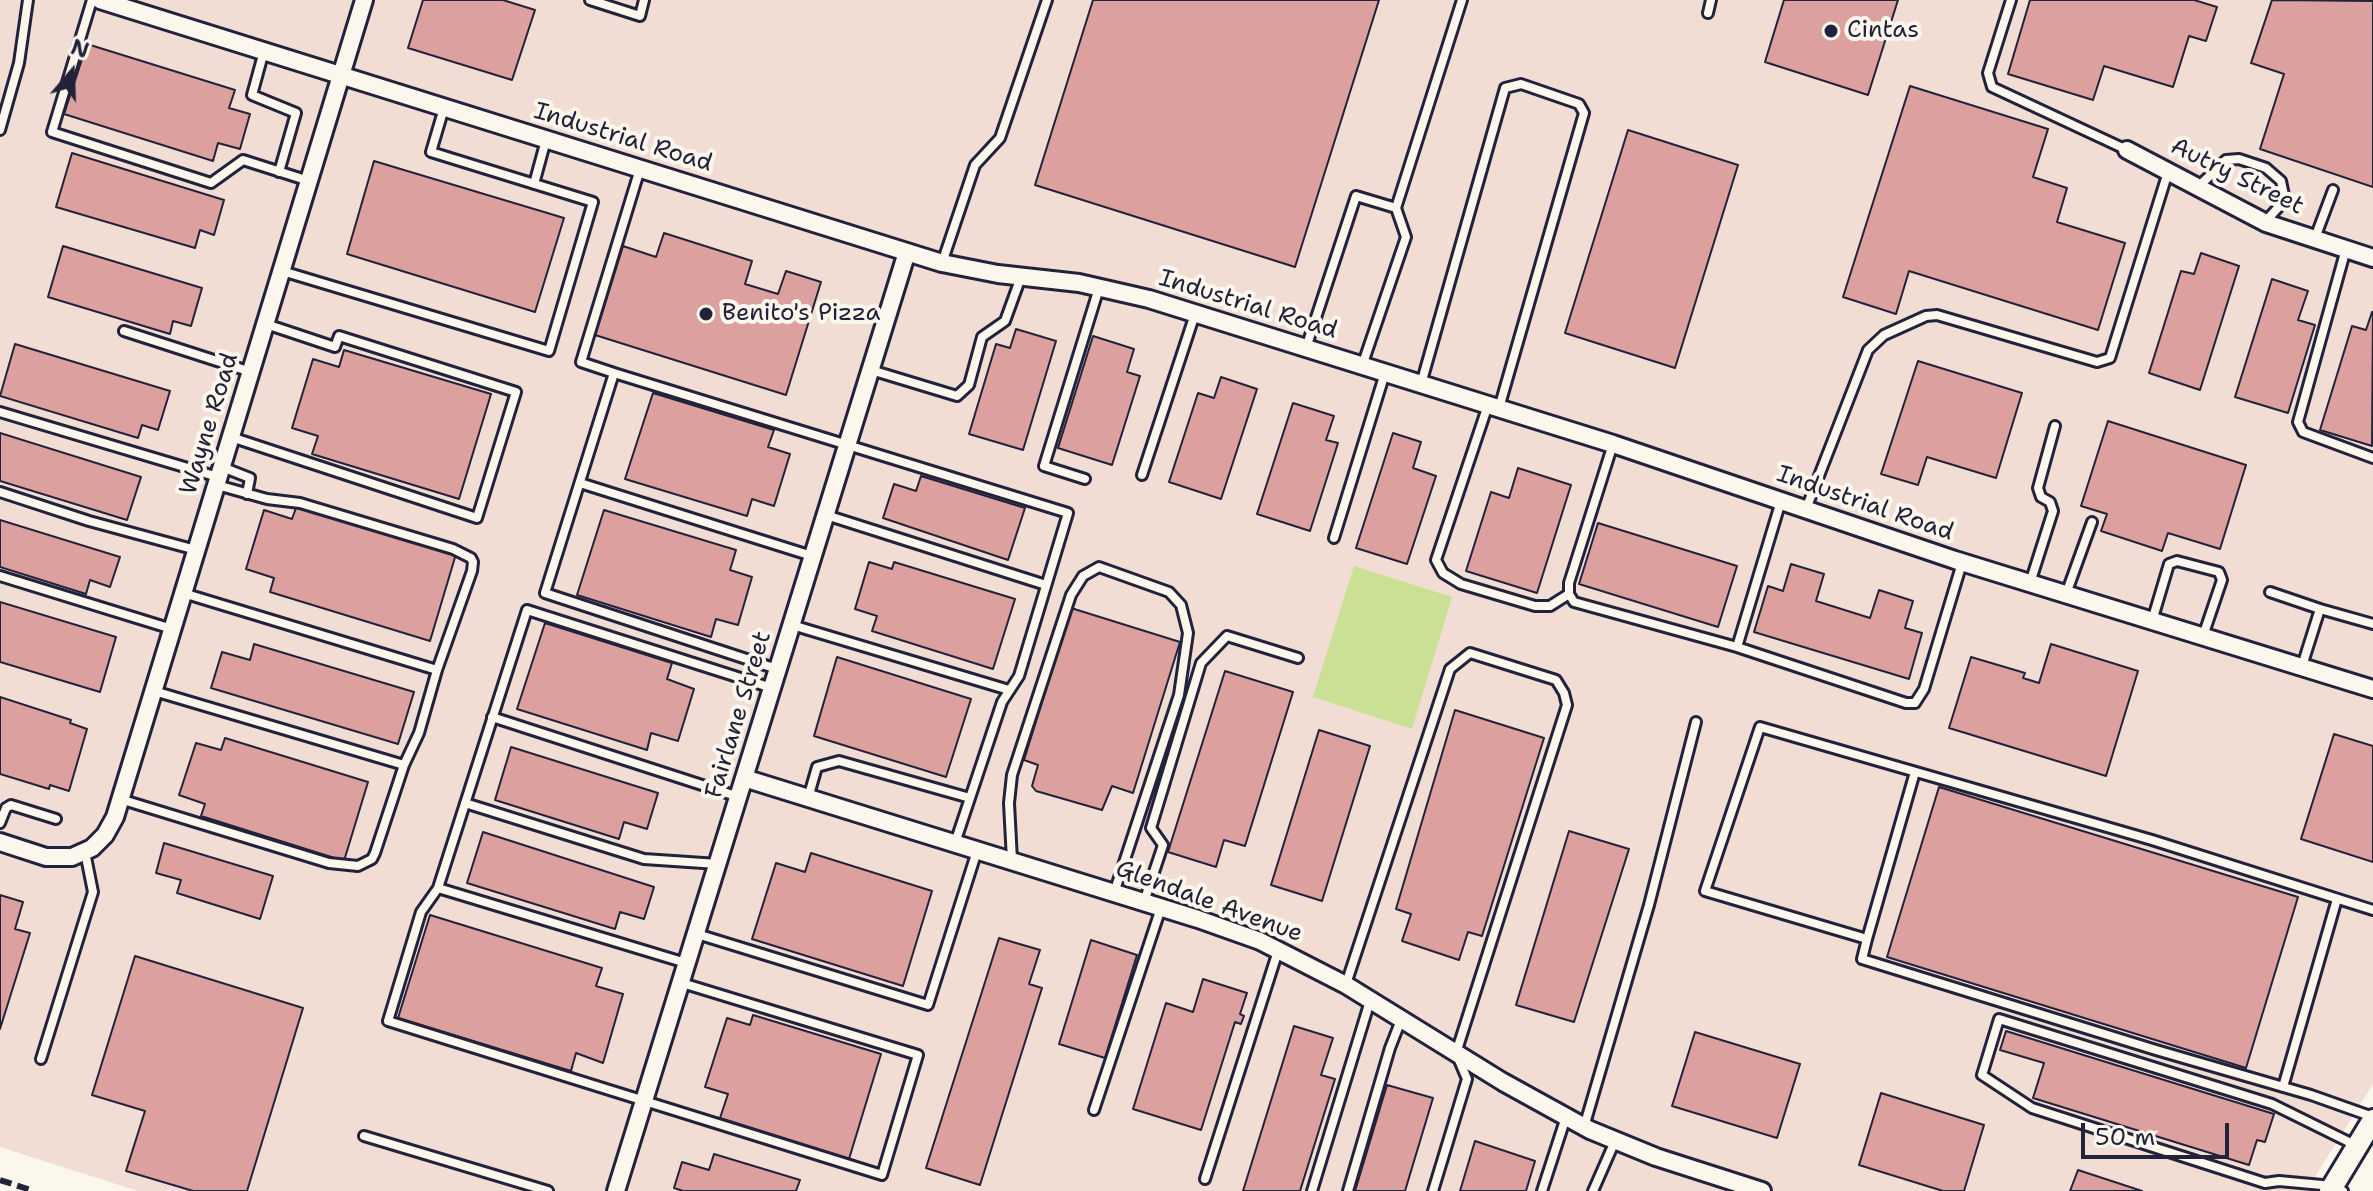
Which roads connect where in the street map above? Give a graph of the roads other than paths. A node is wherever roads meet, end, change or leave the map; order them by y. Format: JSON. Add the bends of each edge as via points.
{"nodes":[{"id":1,"x":28,"y":0,"type":"edge"},
{"id":2,"x":92,"y":0,"type":"edge"},
{"id":3,"x":100,"y":0,"type":"edge"},
{"id":4,"x":364,"y":0,"type":"edge"},
{"id":5,"x":590,"y":0,"type":"edge"},
{"id":6,"x":644,"y":0,"type":"edge"},
{"id":7,"x":1047,"y":0,"type":"edge"},
{"id":8,"x":1462,"y":0,"type":"edge"},
{"id":9,"x":1711,"y":0,"type":"edge"},
{"id":10,"x":2011,"y":0,"type":"edge"},
{"id":11,"x":1708,"y":13,"type":"dead end"},
{"id":12,"x":264,"y":51,"type":"junction"},
{"id":13,"x":341,"y":75,"type":"junction"},
{"id":14,"x":444,"y":108,"type":"junction"},
{"id":15,"x":0,"y":130,"type":"edge"},
{"id":16,"x":547,"y":139,"type":"junction"},
{"id":17,"x":2127,"y":150,"type":"joint"},
{"id":18,"x":640,"y":169,"type":"junction"},
{"id":19,"x":279,"y":172,"type":"junction"},
{"id":20,"x":2168,"y":172,"type":"junction"},
{"id":21,"x":309,"y":181,"type":"junction"},
{"id":22,"x":534,"y":184,"type":"junction"},
{"id":23,"x":2198,"y":187,"type":"junction"},
{"id":24,"x":2333,"y":190,"type":"dead end"},
{"id":25,"x":1396,"y":208,"type":"junction"},
{"id":26,"x":2264,"y":222,"type":"junction"},
{"id":27,"x":2314,"y":239,"type":"junction"},
{"id":28,"x":2346,"y":249,"type":"junction"},
{"id":29,"x":907,"y":252,"type":"junction"},
{"id":30,"x":2373,"y":258,"type":"edge"},
{"id":31,"x":942,"y":263,"type":"junction"},
{"id":32,"x":281,"y":271,"type":"junction"},
{"id":33,"x":1022,"y":277,"type":"junction"},
{"id":34,"x":1099,"y":287,"type":"junction"},
{"id":35,"x":1195,"y":314,"type":"junction"},
{"id":36,"x":265,"y":324,"type":"junction"},
{"id":37,"x":124,"y":331,"type":"dead end"},
{"id":38,"x":1306,"y":348,"type":"junction"},
{"id":39,"x":1362,"y":366,"type":"junction"},
{"id":40,"x":871,"y":369,"type":"junction"},
{"id":41,"x":251,"y":372,"type":"junction"},
{"id":42,"x":614,"y":373,"type":"junction"},
{"id":43,"x":1385,"y":373,"type":"junction"},
{"id":44,"x":1420,"y":384,"type":"junction"},
{"id":45,"x":1493,"y":407,"type":"junction"},
{"id":46,"x":0,"y":412,"type":"edge"},
{"id":47,"x":2055,"y":426,"type":"dead end"},
{"id":48,"x":231,"y":437,"type":"junction"},
{"id":49,"x":1613,"y":444,"type":"junction"},
{"id":50,"x":847,"y":446,"type":"junction"},
{"id":51,"x":2373,"y":458,"type":"edge"},
{"id":52,"x":1142,"y":475,"type":"dead end"},
{"id":53,"x":219,"y":476,"type":"junction"},
{"id":54,"x":1085,"y":479,"type":"dead end"},
{"id":55,"x":580,"y":483,"type":"junction"},
{"id":56,"x":0,"y":492,"type":"edge"},
{"id":57,"x":247,"y":494,"type":"junction"},
{"id":58,"x":1781,"y":501,"type":"junction"},
{"id":59,"x":1806,"y":509,"type":"junction"},
{"id":60,"x":826,"y":514,"type":"junction"},
{"id":61,"x":2092,"y":522,"type":"dead end"},
{"id":62,"x":1334,"y":538,"type":"dead end"},
{"id":63,"x":196,"y":550,"type":"junction"},
{"id":64,"x":813,"y":556,"type":"junction"},
{"id":65,"x":1962,"y":562,"type":"junction"},
{"id":66,"x":0,"y":576,"type":"edge"},
{"id":67,"x":2030,"y":583,"type":"junction"},
{"id":68,"x":1046,"y":585,"type":"junction"},
{"id":69,"x":2270,"y":592,"type":"dead end"},
{"id":70,"x":183,"y":593,"type":"junction"},
{"id":71,"x":1569,"y":594,"type":"junction"},
{"id":72,"x":2066,"y":594,"type":"junction"},
{"id":73,"x":2320,"y":609,"type":"junction"},
{"id":74,"x":2152,"y":621,"type":"junction"},
{"id":75,"x":2373,"y":624,"type":"edge"},
{"id":76,"x":792,"y":625,"type":"junction"},
{"id":77,"x":172,"y":629,"type":"junction"},
{"id":78,"x":2203,"y":637,"type":"junction"},
{"id":79,"x":1737,"y":647,"type":"junction"},
{"id":80,"x":1298,"y":658,"type":"dead end"},
{"id":81,"x":2301,"y":667,"type":"junction"},
{"id":82,"x":778,"y":669,"type":"junction"},
{"id":83,"x":437,"y":670,"type":"junction"},
{"id":84,"x":772,"y":688,"type":"junction"},
{"id":85,"x":2373,"y":689,"type":"edge"},
{"id":86,"x":1009,"y":690,"type":"junction"},
{"id":87,"x":153,"y":691,"type":"junction"},
{"id":88,"x":492,"y":717,"type":"junction"},
{"id":89,"x":1696,"y":722,"type":"dead end"},
{"id":90,"x":404,"y":765,"type":"junction"},
{"id":91,"x":1915,"y":772,"type":"junction"},
{"id":92,"x":744,"y":778,"type":"junction"},
{"id":93,"x":739,"y":797,"type":"junction"},
{"id":94,"x":808,"y":798,"type":"junction"},
{"id":95,"x":970,"y":798,"type":"junction"},
{"id":96,"x":120,"y":799,"type":"junction"},
{"id":97,"x":465,"y":803,"type":"junction"},
{"id":98,"x":56,"y":819,"type":"dead end"},
{"id":99,"x":0,"y":823,"type":"edge"},
{"id":100,"x":0,"y":842,"type":"edge"},
{"id":101,"x":955,"y":843,"type":"junction"},
{"id":102,"x":978,"y":850,"type":"junction"},
{"id":103,"x":85,"y":852,"type":"junction"},
{"id":104,"x":1012,"y":861,"type":"junction"},
{"id":105,"x":718,"y":864,"type":"junction"},
{"id":106,"x":438,"y":888,"type":"junction"},
{"id":107,"x":1114,"y":893,"type":"junction"},
{"id":108,"x":2337,"y":899,"type":"junction"},
{"id":109,"x":1144,"y":902,"type":"junction"},
{"id":110,"x":1162,"y":907,"type":"junction"},
{"id":111,"x":2373,"y":910,"type":"edge"},
{"id":112,"x":697,"y":934,"type":"junction"},
{"id":113,"x":1867,"y":939,"type":"junction"},
{"id":114,"x":1279,"y":950,"type":"junction"},
{"id":115,"x":688,"y":963,"type":"junction"},
{"id":116,"x":682,"y":983,"type":"junction"},
{"id":117,"x":1346,"y":985,"type":"junction"},
{"id":118,"x":1371,"y":1000,"type":"junction"},
{"id":119,"x":1401,"y":1020,"type":"junction"},
{"id":120,"x":1456,"y":1053,"type":"junction"},
{"id":121,"x":41,"y":1059,"type":"dead end"},
{"id":122,"x":2283,"y":1087,"type":"junction"},
{"id":123,"x":644,"y":1101,"type":"junction"},
{"id":124,"x":1094,"y":1110,"type":"dead end"},
{"id":125,"x":1566,"y":1117,"type":"junction"},
{"id":126,"x":2373,"y":1119,"type":"edge"},
{"id":127,"x":1584,"y":1127,"type":"junction"},
{"id":128,"x":364,"y":1136,"type":"dead end"},
{"id":129,"x":1615,"y":1140,"type":"junction"},
{"id":130,"x":2357,"y":1146,"type":"junction"},
{"id":131,"x":1205,"y":1179,"type":"dead end"},
{"id":132,"x":2335,"y":1189,"type":"edge"},
{"id":133,"x":548,"y":1191,"type":"edge"},
{"id":134,"x":616,"y":1191,"type":"edge"},
{"id":135,"x":1312,"y":1191,"type":"edge"},
{"id":136,"x":1348,"y":1191,"type":"edge"},
{"id":137,"x":1433,"y":1191,"type":"edge"},
{"id":138,"x":1542,"y":1191,"type":"edge"},
{"id":139,"x":1593,"y":1191,"type":"edge"},
{"id":140,"x":1762,"y":1191,"type":"edge"}],
"edges":[{"from":1,"to":15,"type":"lane","via":[[19,63]]},
{"from":2,"to":19,"type":"lane","via":[[52,132],[211,183],[243,160]]},
{"from":3,"to":12,"type":"street","name":"Industrial Road"},
{"from":4,"to":13,"type":"street","name":"Wayne Road"},
{"from":5,"to":6,"type":"lane","via":[[640,16]]},
{"from":7,"to":31,"type":"lane","via":[[1000,138],[975,165]]},
{"from":8,"to":25,"type":"lane"},
{"from":9,"to":11,"type":"lane"},
{"from":10,"to":17,"type":"lane","via":[[1988,73],[1992,87]]},
{"from":12,"to":13,"type":"street","name":"Industrial Road"},
{"from":12,"to":19,"type":"lane","via":[[252,95],[296,113]]},
{"from":13,"to":14,"type":"street","name":"Industrial Road"},
{"from":13,"to":21,"type":"street","name":"Wayne Road"},
{"from":14,"to":16,"type":"street","name":"Industrial Road"},
{"from":14,"to":22,"type":"lane","via":[[431,152]]},
{"from":16,"to":18,"type":"street","name":"Industrial Road"},
{"from":16,"to":22,"type":"lane"},
{"from":17,"to":20,"type":"street","name":"Autry Street"},
{"from":18,"to":29,"type":"street","name":"Industrial Road"},
{"from":18,"to":42,"type":"lane","via":[[581,362]]},
{"from":19,"to":21,"type":"lane"},
{"from":20,"to":23,"type":"street","name":"Autry Street"},
{"from":20,"to":59,"type":"lane","via":[[2110,358],[2097,362],[1937,315],[1884,335],[1868,350]]},
{"from":21,"to":32,"type":"street","name":"Wayne Road"},
{"from":22,"to":32,"type":"lane","via":[[593,202],[549,351]]},
{"from":23,"to":26,"type":"street","name":"Autry Street"},
{"from":23,"to":26,"type":"lane","via":[[2226,160],[2266,168],[2281,181],[2285,200]]},
{"from":24,"to":27,"type":"lane"},
{"from":25,"to":38,"type":"lane","via":[[1356,196]]},
{"from":25,"to":39,"type":"lane","via":[[1406,237]]},
{"from":26,"to":27,"type":"street","name":"Autry Street"},
{"from":27,"to":28,"type":"street","name":"Autry Street"},
{"from":28,"to":30,"type":"street","name":"Autry Street"},
{"from":28,"to":51,"type":"lane","via":[[2298,422],[2303,432]]},
{"from":29,"to":31,"type":"street","name":"Industrial Road"},
{"from":29,"to":40,"type":"street","name":"Fairlane Street"},
{"from":31,"to":33,"type":"street","name":"Industrial Road"},
{"from":32,"to":36,"type":"street","name":"Wayne Road"},
{"from":33,"to":34,"type":"street","name":"Industrial Road"},
{"from":33,"to":40,"type":"lane","via":[[1005,321],[982,337],[969,385],[957,396]]},
{"from":34,"to":35,"type":"street","name":"Industrial Road"},
{"from":34,"to":54,"type":"lane","via":[[1044,466]]},
{"from":35,"to":38,"type":"street","name":"Industrial Road"},
{"from":35,"to":52,"type":"lane"},
{"from":36,"to":41,"type":"street","name":"Wayne Road"},
{"from":36,"to":48,"type":"lane","via":[[335,347],[339,336],[516,392],[477,518]]},
{"from":37,"to":41,"type":"lane"},
{"from":38,"to":39,"type":"street","name":"Industrial Road"},
{"from":39,"to":43,"type":"street","name":"Industrial Road"},
{"from":40,"to":50,"type":"street","name":"Fairlane Street"},
{"from":41,"to":48,"type":"street","name":"Wayne Road"},
{"from":42,"to":50,"type":"lane"},
{"from":42,"to":55,"type":"lane"},
{"from":43,"to":44,"type":"street","name":"Industrial Road"},
{"from":43,"to":62,"type":"lane"},
{"from":44,"to":45,"type":"street","name":"Industrial Road"},
{"from":44,"to":45,"type":"lane","via":[[1505,88],[1521,84],[1579,104],[1584,113]]},
{"from":45,"to":49,"type":"street","name":"Industrial Road"},
{"from":45,"to":71,"type":"lane","via":[[1436,560],[1443,573],[1461,584],[1535,606],[1550,606]]},
{"from":46,"to":53,"type":"lane"},
{"from":47,"to":67,"type":"lane","via":[[2038,488],[2053,511]]},
{"from":48,"to":53,"type":"street","name":"Wayne Road"},
{"from":49,"to":58,"type":"street","name":"Industrial Road"},
{"from":49,"to":71,"type":"lane"},
{"from":50,"to":60,"type":"street","name":"Fairlane Street"},
{"from":50,"to":68,"type":"lane","via":[[1068,513]]},
{"from":53,"to":57,"type":"lane"},
{"from":53,"to":57,"type":"lane","via":[[250,478]]},
{"from":53,"to":63,"type":"street","name":"Wayne Road"},
{"from":55,"to":64,"type":"lane"},
{"from":55,"to":82,"type":"lane","via":[[545,593]]},
{"from":56,"to":63,"type":"lane"},
{"from":57,"to":83,"type":"lane","via":[[300,503],[467,554],[473,566]]},
{"from":58,"to":59,"type":"street","name":"Industrial Road"},
{"from":58,"to":79,"type":"lane"},
{"from":59,"to":65,"type":"street","name":"Industrial Road"},
{"from":60,"to":64,"type":"street","name":"Fairlane Street"},
{"from":60,"to":68,"type":"lane"},
{"from":61,"to":72,"type":"lane"},
{"from":63,"to":70,"type":"street","name":"Wayne Road"},
{"from":64,"to":76,"type":"street","name":"Fairlane Street"},
{"from":65,"to":67,"type":"street","name":"Industrial Road"},
{"from":65,"to":79,"type":"lane","via":[[1924,689],[1915,703]]},
{"from":66,"to":77,"type":"lane"},
{"from":67,"to":72,"type":"street","name":"Industrial Road"},
{"from":68,"to":86,"type":"lane","via":[[1019,676]]},
{"from":69,"to":73,"type":"lane"},
{"from":70,"to":77,"type":"street","name":"Wayne Road"},
{"from":70,"to":83,"type":"lane"},
{"from":71,"to":79,"type":"lane","via":[[1574,602]]},
{"from":72,"to":74,"type":"street","name":"Industrial Road"},
{"from":73,"to":75,"type":"lane"},
{"from":73,"to":81,"type":"lane"},
{"from":74,"to":78,"type":"street","name":"Industrial Road"},
{"from":74,"to":78,"type":"lane","via":[[2169,564],[2177,561],[2219,572],[2222,580]]},
{"from":76,"to":82,"type":"street","name":"Fairlane Street"},
{"from":76,"to":86,"type":"lane"},
{"from":77,"to":87,"type":"street","name":"Wayne Road"},
{"from":78,"to":81,"type":"street","name":"Industrial Road"},
{"from":80,"to":109,"type":"lane","via":[[1227,636],[1201,663],[1151,828],[1163,845]]},
{"from":81,"to":85,"type":"street","name":"Industrial Road"},
{"from":82,"to":84,"type":"street","name":"Fairlane Street"},
{"from":83,"to":90,"type":"lane"},
{"from":84,"to":88,"type":"lane","via":[[527,610]]},
{"from":84,"to":92,"type":"street","name":"Fairlane Street"},
{"from":86,"to":95,"type":"lane"},
{"from":87,"to":90,"type":"lane"},
{"from":87,"to":96,"type":"street","name":"Wayne Road"},
{"from":88,"to":93,"type":"lane"},
{"from":88,"to":97,"type":"lane"},
{"from":89,"to":127,"type":"lane"},
{"from":90,"to":96,"type":"lane","via":[[375,853],[358,866],[329,863]]},
{"from":91,"to":108,"type":"lane"},
{"from":91,"to":113,"type":"lane"},
{"from":91,"to":113,"type":"lane","via":[[1760,727],[1705,891]]},
{"from":92,"to":93,"type":"street","name":"Fairlane Street"},
{"from":92,"to":94,"type":"street","name":"Glendale Avenue"},
{"from":93,"to":105,"type":"street","name":"Fairlane Street"},
{"from":94,"to":95,"type":"lane","via":[[817,767],[839,761]]},
{"from":94,"to":101,"type":"street","name":"Glendale Avenue"},
{"from":95,"to":101,"type":"lane"},
{"from":96,"to":103,"type":"street","name":"Wayne Road","via":[[105,835]]},
{"from":97,"to":105,"type":"lane","via":[[644,859]]},
{"from":97,"to":106,"type":"lane"},
{"from":98,"to":99,"type":"lane","via":[[11,805]]},
{"from":100,"to":103,"type":"street","via":[[46,857]]},
{"from":101,"to":102,"type":"street","name":"Glendale Avenue"},
{"from":102,"to":104,"type":"street","name":"Glendale Avenue"},
{"from":102,"to":112,"type":"lane","via":[[928,1005]]},
{"from":103,"to":121,"type":"lane","via":[[93,892]]},
{"from":104,"to":107,"type":"street","name":"Glendale Avenue"},
{"from":104,"to":107,"type":"lane","via":[[1012,775],[1071,595],[1083,576],[1099,567],[1169,592],[1181,605],[1188,633],[1179,695]]},
{"from":105,"to":112,"type":"street","name":"Fairlane Street"},
{"from":106,"to":115,"type":"lane"},
{"from":106,"to":123,"type":"lane","via":[[421,912],[388,1021]]},
{"from":107,"to":109,"type":"street","name":"Glendale Avenue"},
{"from":108,"to":111,"type":"lane"},
{"from":108,"to":122,"type":"lane"},
{"from":109,"to":110,"type":"street","name":"Glendale Avenue"},
{"from":110,"to":114,"type":"street","name":"Glendale Avenue"},
{"from":110,"to":124,"type":"lane"},
{"from":112,"to":115,"type":"street","name":"Fairlane Street"},
{"from":113,"to":122,"type":"lane","via":[[1862,959]]},
{"from":114,"to":117,"type":"street","name":"Glendale Avenue"},
{"from":114,"to":131,"type":"lane"},
{"from":115,"to":116,"type":"street","name":"Fairlane Street"},
{"from":116,"to":123,"type":"street","name":"Fairlane Street"},
{"from":116,"to":123,"type":"lane","via":[[918,1055],[882,1175]]},
{"from":117,"to":118,"type":"street","name":"Glendale Avenue"},
{"from":117,"to":120,"type":"lane","via":[[1450,669],[1470,653],[1556,680],[1567,705]]},
{"from":118,"to":119,"type":"street","name":"Glendale Avenue"},
{"from":118,"to":135,"type":"lane"},
{"from":119,"to":120,"type":"street","name":"Glendale Avenue"},
{"from":119,"to":136,"type":"lane"},
{"from":120,"to":125,"type":"street","name":"Glendale Avenue"},
{"from":120,"to":137,"type":"lane","via":[[1467,1079]]},
{"from":122,"to":126,"type":"lane"},
{"from":123,"to":134,"type":"street","name":"Fairlane Street"},
{"from":125,"to":127,"type":"street","name":"Glendale Avenue"},
{"from":125,"to":138,"type":"lane"},
{"from":126,"to":130,"type":"street"},
{"from":127,"to":129,"type":"street","name":"Glendale Avenue"},
{"from":128,"to":133,"type":"lane"},
{"from":129,"to":139,"type":"lane"},
{"from":129,"to":140,"type":"street","name":"Glendale Avenue"},
{"from":130,"to":132,"type":"street"},
{"from":130,"to":132,"type":"lane","via":[[2272,1104],[1999,1019],[1982,1075],[2032,1108],[2265,1183]]}]}
